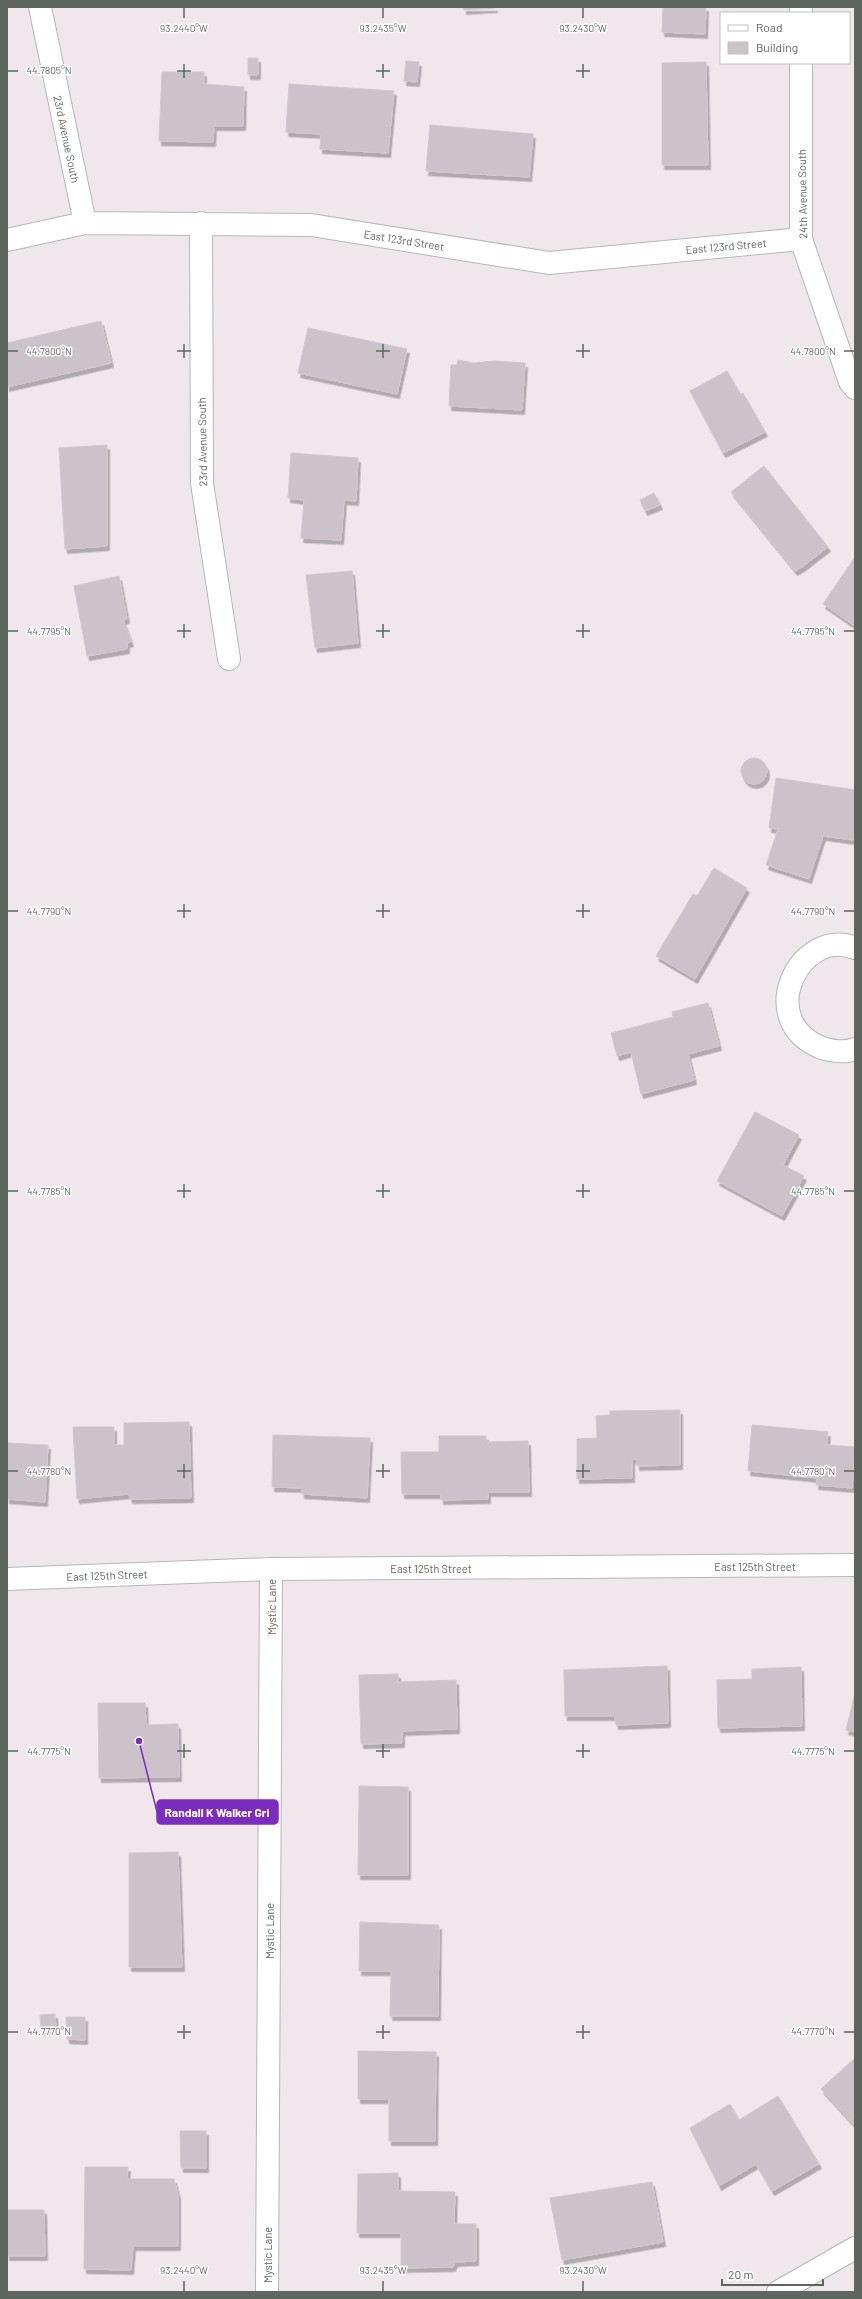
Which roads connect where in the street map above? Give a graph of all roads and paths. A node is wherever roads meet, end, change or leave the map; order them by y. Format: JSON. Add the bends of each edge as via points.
{"nodes":[{"id":1,"x":40,"y":7,"type":"edge"},
{"id":2,"x":801,"y":64,"type":"edge"},
{"id":3,"x":85,"y":223,"type":"junction"},
{"id":4,"x":201,"y":223,"type":"junction"},
{"id":5,"x":801,"y":239,"type":"junction"},
{"id":6,"x":7,"y":240,"type":"edge"},
{"id":7,"x":855,"y":388,"type":"edge"},
{"id":8,"x":229,"y":659,"type":"dead end"},
{"id":9,"x":855,"y":948,"type":"edge"},
{"id":10,"x":855,"y":1049,"type":"edge"},
{"id":11,"x":855,"y":1565,"type":"edge"},
{"id":12,"x":271,"y":1569,"type":"junction"},
{"id":13,"x":7,"y":1579,"type":"edge"},
{"id":14,"x":855,"y":2248,"type":"edge"},
{"id":15,"x":267,"y":2292,"type":"edge"},
{"id":16,"x":778,"y":2292,"type":"edge"}],
"edges":[{"from":1,"to":3,"type":"street","name":"23rd Avenue South"},
{"from":2,"to":5,"type":"street","name":"24th Avenue South"},
{"from":3,"to":4,"type":"street","name":"East 123rd Street"},
{"from":3,"to":6,"type":"street","name":"East 123rd Street"},
{"from":4,"to":5,"type":"street","name":"East 123rd Street","via":[[311,225],[549,263]]},
{"from":4,"to":8,"type":"street","name":"23rd Avenue South","via":[[202,483]]},
{"from":5,"to":7,"type":"street","name":"24th Avenue South","via":[[850,382]]},
{"from":9,"to":10,"type":"street","via":[[830,946],[810,955],[796,970],[788,988],[788,1010],[796,1029],[811,1043],[830,1051]]},
{"from":11,"to":12,"type":"street","name":"East 125th Street"},
{"from":12,"to":13,"type":"street","name":"East 125th Street"},
{"from":12,"to":15,"type":"street","name":"Mystic Lane"},
{"from":14,"to":16,"type":"street"}]}
